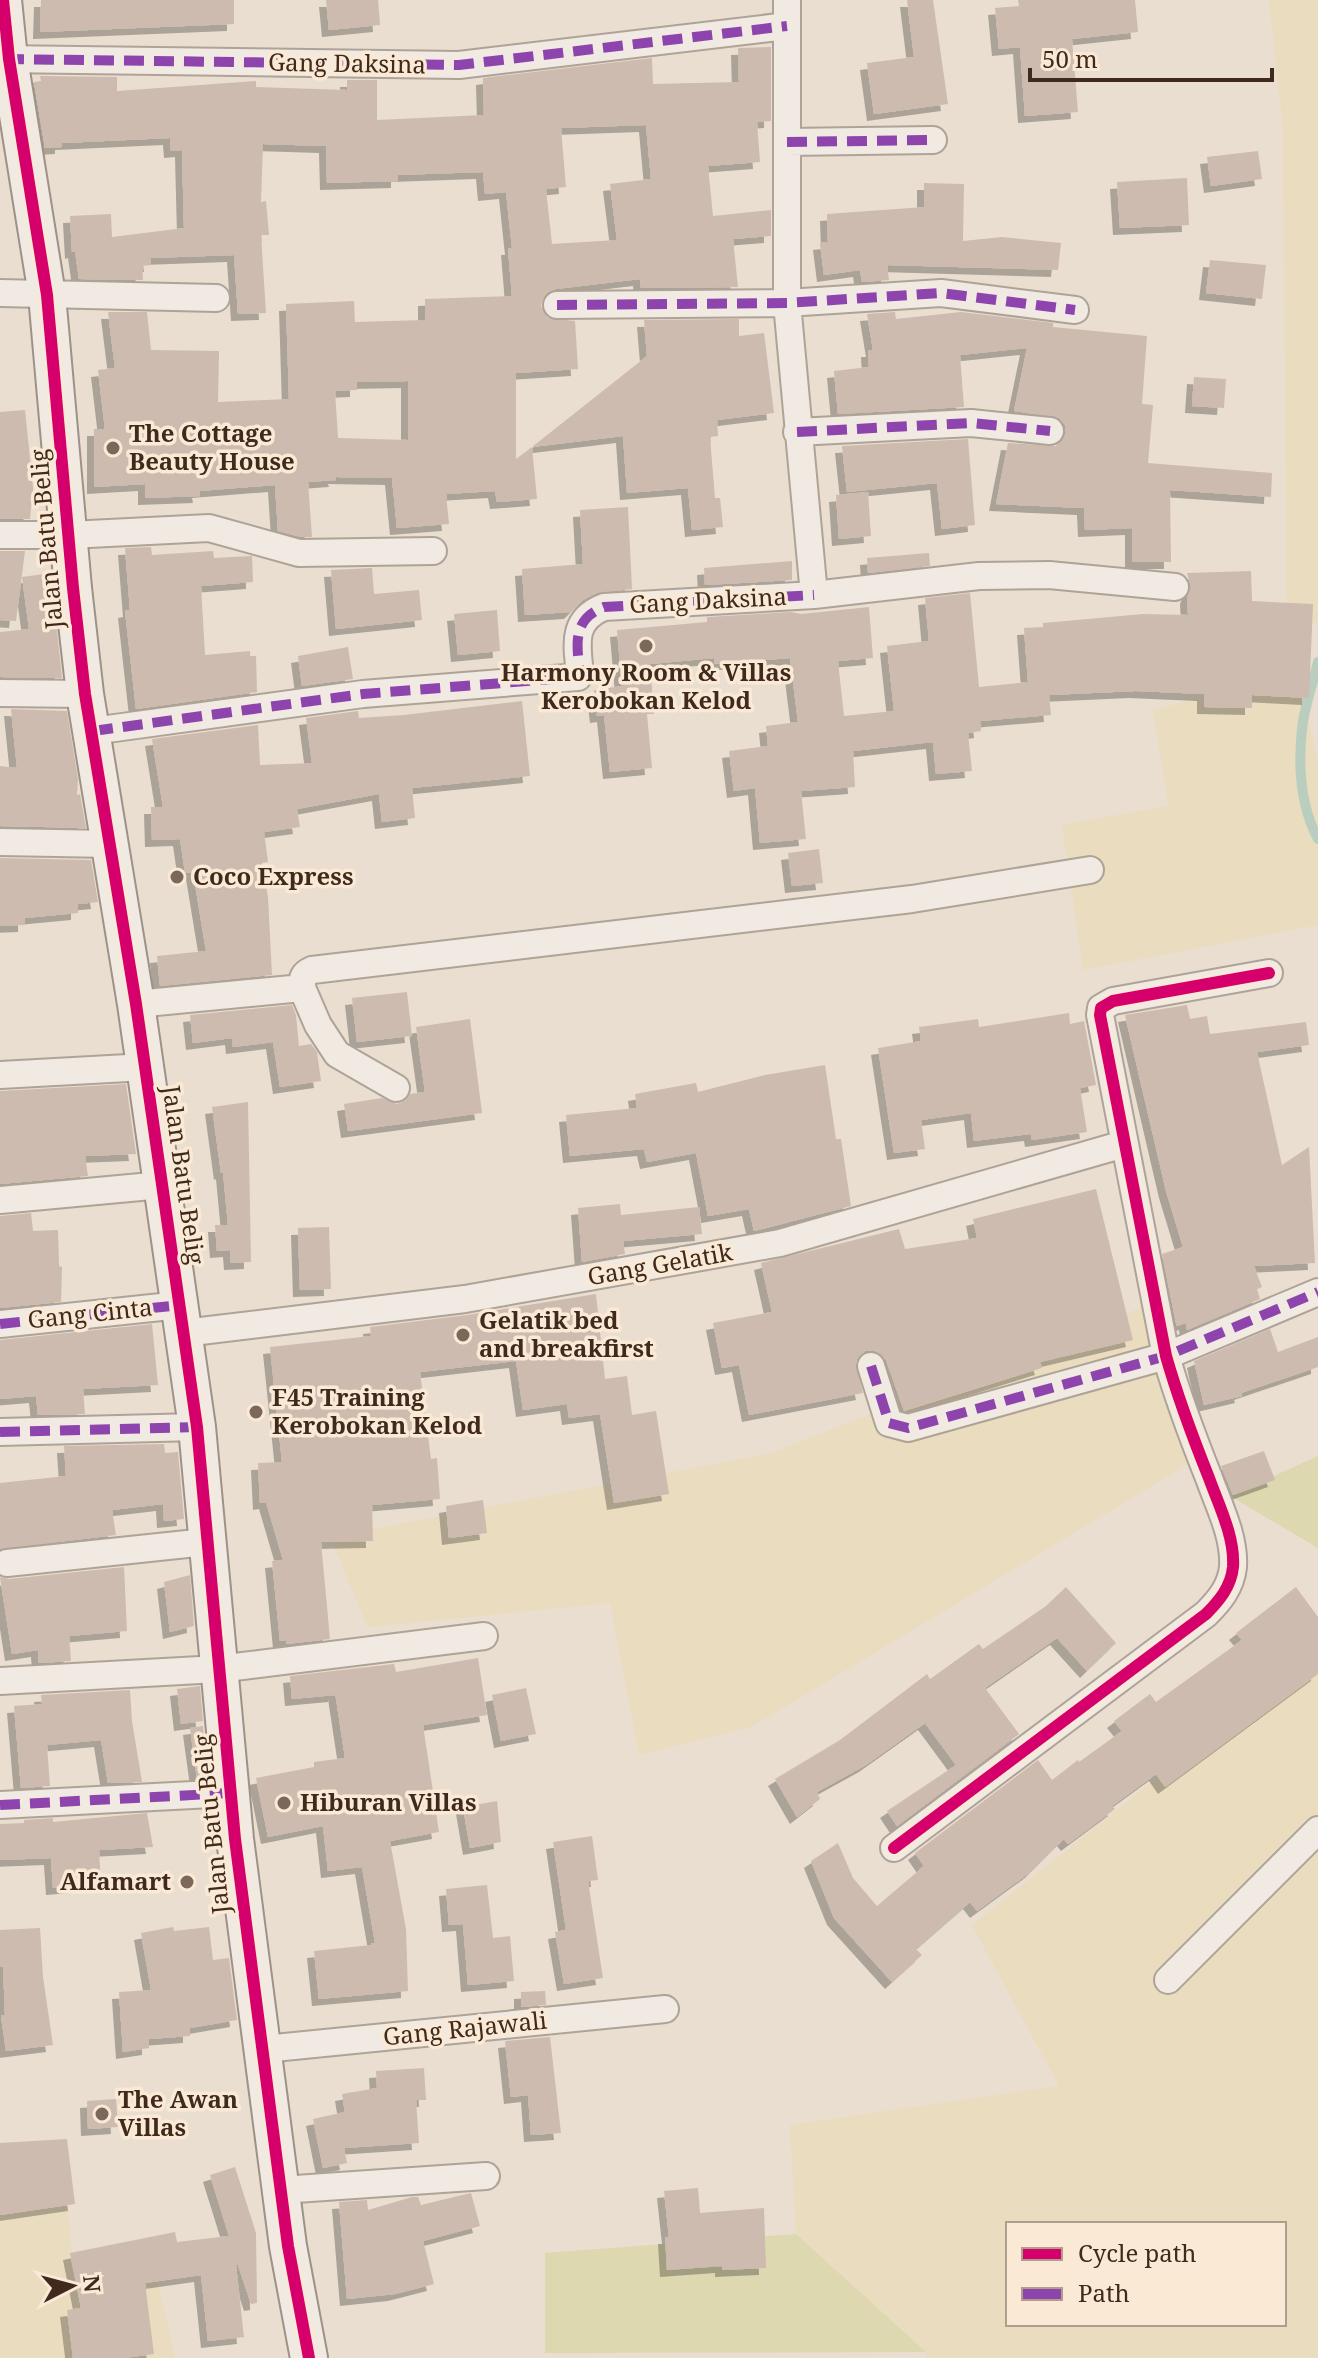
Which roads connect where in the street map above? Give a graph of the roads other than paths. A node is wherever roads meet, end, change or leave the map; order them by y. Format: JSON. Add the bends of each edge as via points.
{"nodes":[{"id":1,"x":3,"y":0,"type":"edge"},
{"id":2,"x":787,"y":13,"type":"edge"},
{"id":3,"x":4,"y":59,"type":"edge"},
{"id":4,"x":933,"y":140,"type":"dead end"},
{"id":5,"x":787,"y":142,"type":"junction"},
{"id":6,"x":0,"y":293,"type":"edge"},
{"id":7,"x":47,"y":295,"type":"junction"},
{"id":8,"x":216,"y":298,"type":"dead end"},
{"id":9,"x":787,"y":303,"type":"junction"},
{"id":10,"x":557,"y":305,"type":"dead end"},
{"id":11,"x":1075,"y":310,"type":"dead end"},
{"id":12,"x":1050,"y":431,"type":"dead end"},
{"id":13,"x":797,"y":432,"type":"junction"},
{"id":14,"x":0,"y":535,"type":"edge"},
{"id":15,"x":69,"y":535,"type":"junction"},
{"id":16,"x":433,"y":551,"type":"dead end"},
{"id":17,"x":1175,"y":587,"type":"dead end"},
{"id":18,"x":814,"y":595,"type":"junction"},
{"id":19,"x":0,"y":693,"type":"edge"},
{"id":20,"x":85,"y":694,"type":"junction"},
{"id":21,"x":93,"y":731,"type":"junction"},
{"id":22,"x":0,"y":842,"type":"edge"},
{"id":23,"x":111,"y":844,"type":"junction"},
{"id":24,"x":1090,"y":870,"type":"dead end"},
{"id":25,"x":1269,"y":973,"type":"dead end"},
{"id":26,"x":302,"y":988,"type":"junction"},
{"id":27,"x":136,"y":1004,"type":"junction"},
{"id":28,"x":146,"y":1067,"type":"junction"},
{"id":29,"x":0,"y":1075,"type":"edge"},
{"id":30,"x":396,"y":1088,"type":"dead end"},
{"id":31,"x":1124,"y":1144,"type":"junction"},
{"id":32,"x":162,"y":1185,"type":"junction"},
{"id":33,"x":0,"y":1200,"type":"edge"},
{"id":34,"x":1318,"y":1292,"type":"edge"},
{"id":35,"x":182,"y":1319,"type":"junction"},
{"id":36,"x":0,"y":1324,"type":"edge"},
{"id":37,"x":1166,"y":1356,"type":"junction"},
{"id":38,"x":871,"y":1366,"type":"dead end"},
{"id":39,"x":197,"y":1427,"type":"junction"},
{"id":40,"x":0,"y":1432,"type":"edge"},
{"id":41,"x":206,"y":1542,"type":"junction"},
{"id":42,"x":7,"y":1563,"type":"dead end"},
{"id":43,"x":484,"y":1636,"type":"dead end"},
{"id":44,"x":218,"y":1669,"type":"junction"},
{"id":45,"x":0,"y":1681,"type":"edge"},
{"id":46,"x":231,"y":1793,"type":"junction"},
{"id":47,"x":0,"y":1805,"type":"edge"},
{"id":48,"x":1318,"y":1830,"type":"edge"},
{"id":49,"x":894,"y":1848,"type":"dead end"},
{"id":50,"x":1168,"y":1980,"type":"dead end"},
{"id":51,"x":665,"y":2009,"type":"dead end"},
{"id":52,"x":264,"y":2049,"type":"junction"},
{"id":53,"x":486,"y":2176,"type":"dead end"},
{"id":54,"x":281,"y":2190,"type":"junction"},
{"id":55,"x":309,"y":2358,"type":"edge"}],
"edges":[{"from":1,"to":3,"type":"street","name":"Jalan Batu Belig"},
{"from":2,"to":3,"type":"street","name":"Gang Daksina","via":[[459,65]]},
{"from":2,"to":5,"type":"street","name":"Gang Daksina"},
{"from":3,"to":7,"type":"street","name":"Jalan Batu Belig"},
{"from":4,"to":5,"type":"street"},
{"from":5,"to":9,"type":"street","name":"Gang Daksina"},
{"from":6,"to":7,"type":"street"},
{"from":7,"to":8,"type":"street"},
{"from":7,"to":15,"type":"street","name":"Jalan Batu Belig"},
{"from":9,"to":10,"type":"street"},
{"from":9,"to":11,"type":"street","via":[[941,293]]},
{"from":9,"to":13,"type":"street","name":"Gang Daksina"},
{"from":12,"to":13,"type":"street","via":[[971,423]]},
{"from":13,"to":18,"type":"street","name":"Gang Daksina"},
{"from":14,"to":15,"type":"street"},
{"from":15,"to":16,"type":"street","via":[[209,528],[299,553]]},
{"from":15,"to":20,"type":"street","name":"Jalan Batu Belig"},
{"from":17,"to":18,"type":"street","via":[[1049,575],[979,576]]},
{"from":18,"to":21,"type":"street","name":"Gang Daksina","via":[[604,607],[582,621],[578,677],[363,694]]},
{"from":19,"to":20,"type":"street"},
{"from":20,"to":21,"type":"street","name":"Jalan Batu Belig"},
{"from":21,"to":23,"type":"street","name":"Jalan Batu Belig"},
{"from":22,"to":23,"type":"street"},
{"from":23,"to":27,"type":"street","name":"Jalan Batu Belig"},
{"from":24,"to":26,"type":"street","via":[[912,899],[312,970],[302,979]]},
{"from":25,"to":31,"type":"street","via":[[1136,996],[1101,1008]]},
{"from":26,"to":27,"type":"street"},
{"from":26,"to":30,"type":"street","via":[[337,1054]]},
{"from":27,"to":28,"type":"street","name":"Jalan Batu Belig"},
{"from":28,"to":29,"type":"street"},
{"from":28,"to":32,"type":"street","name":"Jalan Batu Belig"},
{"from":31,"to":35,"type":"street","name":"Gang Gelatik","via":[[780,1243],[465,1299]]},
{"from":31,"to":37,"type":"street"},
{"from":32,"to":33,"type":"street"},
{"from":32,"to":35,"type":"street","name":"Jalan Batu Belig"},
{"from":34,"to":37,"type":"street"},
{"from":35,"to":36,"type":"street","name":"Gang Cinta"},
{"from":35,"to":39,"type":"street","name":"Jalan Batu Belig"},
{"from":37,"to":38,"type":"street","via":[[908,1428],[889,1423]]},
{"from":37,"to":49,"type":"street","via":[[1232,1546],[1233,1567],[1220,1600]]},
{"from":39,"to":40,"type":"street"},
{"from":39,"to":41,"type":"street","name":"Jalan Batu Belig"},
{"from":41,"to":42,"type":"street"},
{"from":41,"to":44,"type":"street","name":"Jalan Batu Belig"},
{"from":43,"to":44,"type":"street"},
{"from":44,"to":45,"type":"street"},
{"from":44,"to":46,"type":"street","name":"Jalan Batu Belig"},
{"from":46,"to":47,"type":"street"},
{"from":46,"to":52,"type":"street","name":"Jalan Batu Belig"},
{"from":48,"to":50,"type":"street"},
{"from":51,"to":52,"type":"street","name":"Gang Rajawali"},
{"from":52,"to":54,"type":"street","name":"Jalan Batu Belig"},
{"from":53,"to":54,"type":"street"},
{"from":54,"to":55,"type":"street","name":"Jalan Batu Belig"}]}
